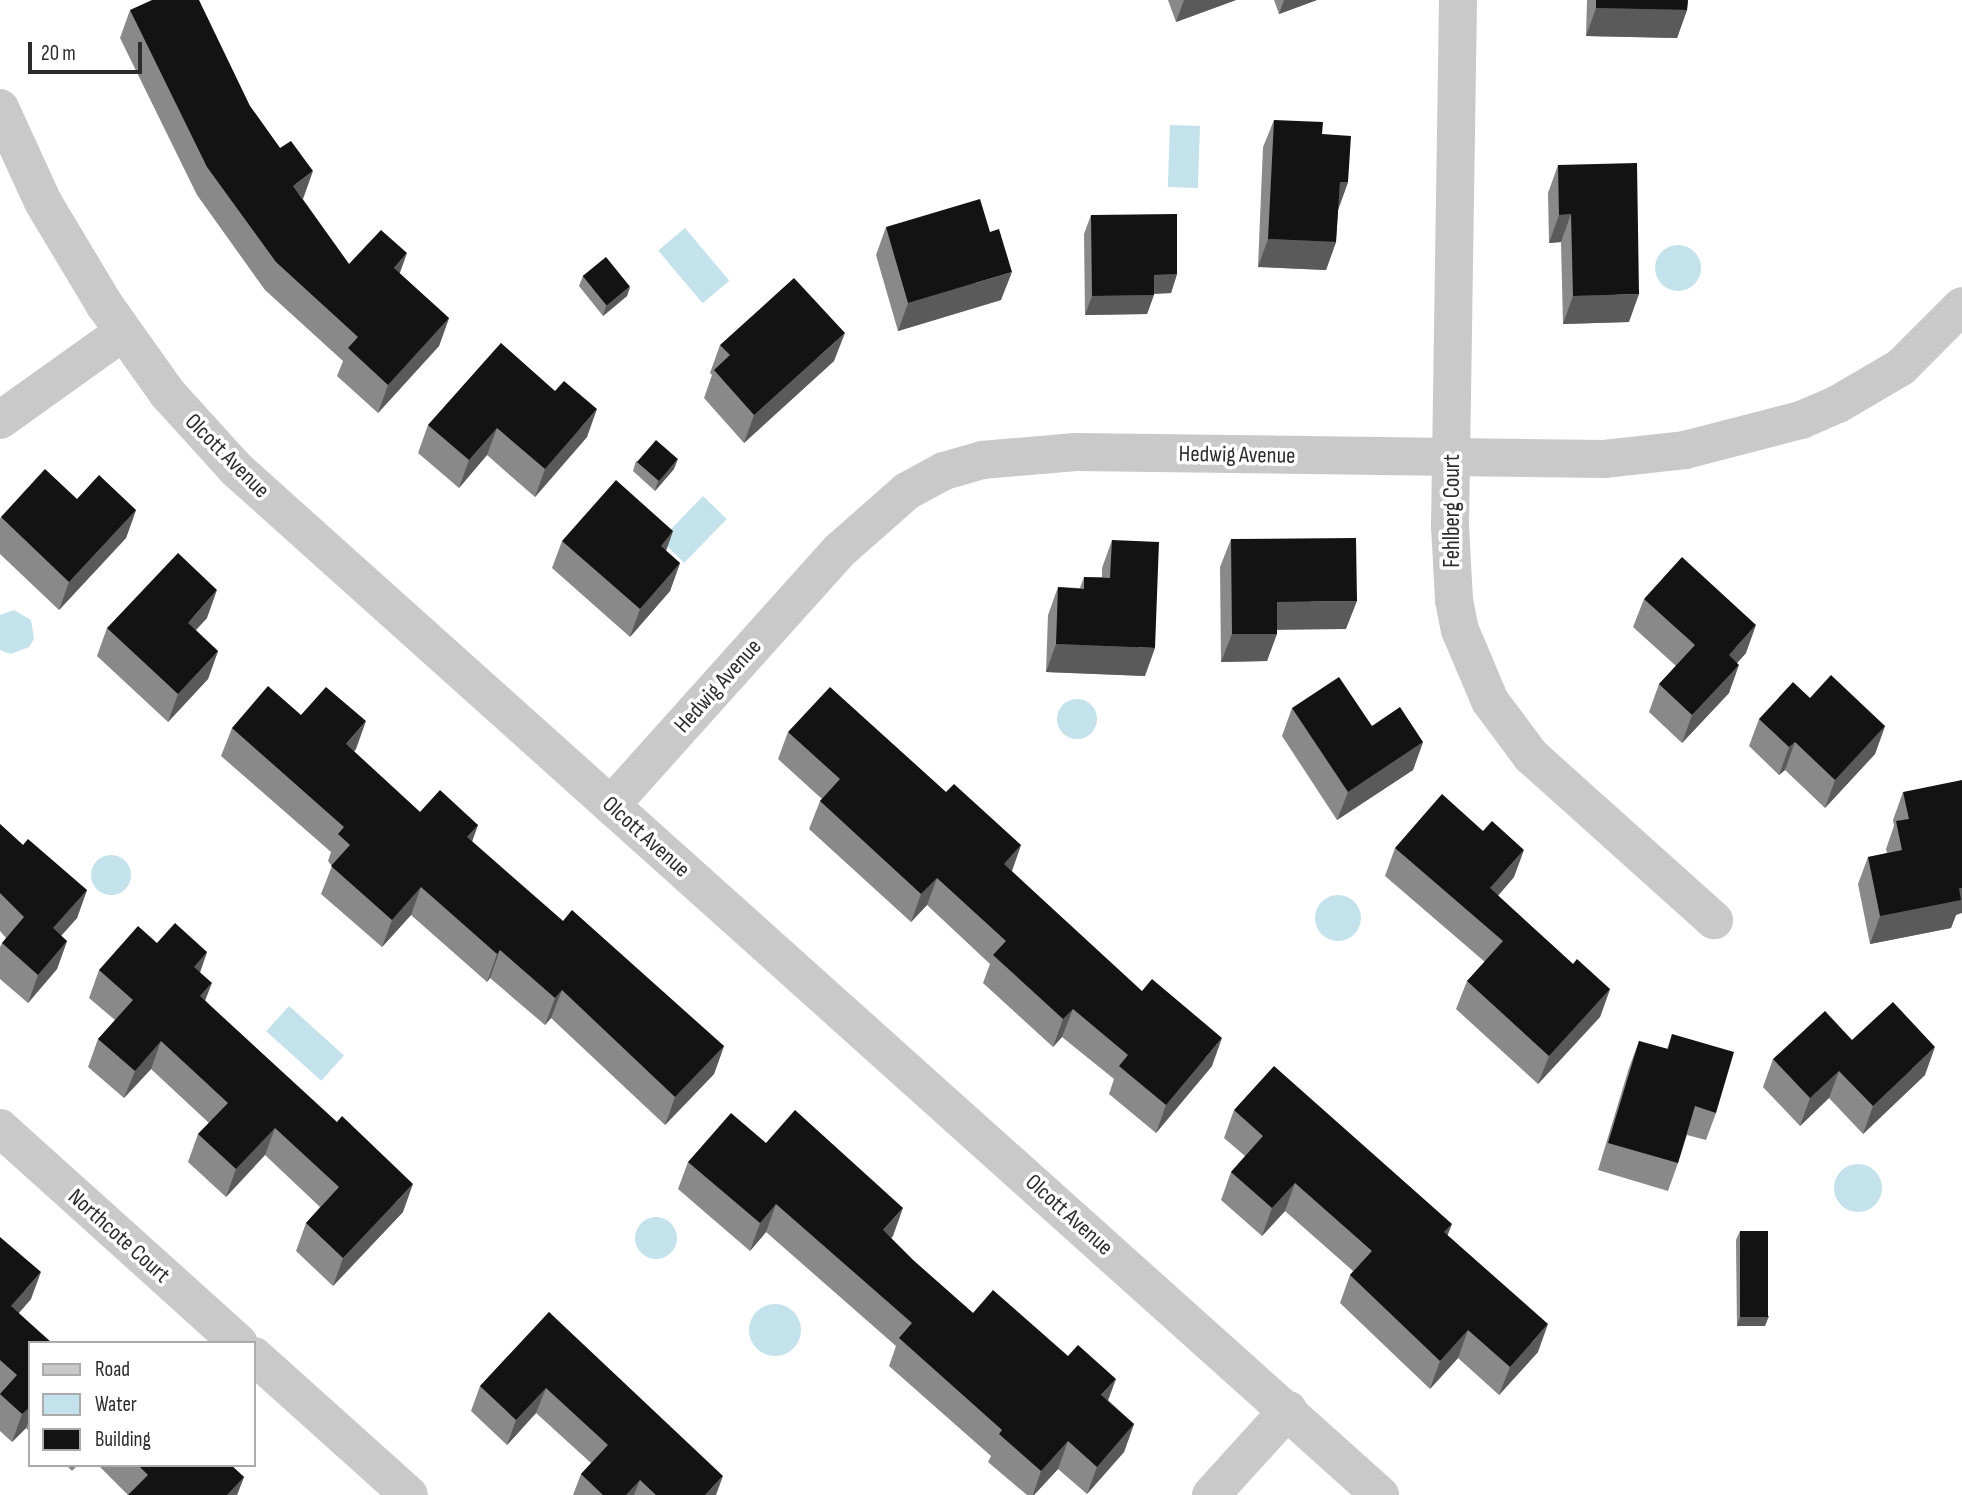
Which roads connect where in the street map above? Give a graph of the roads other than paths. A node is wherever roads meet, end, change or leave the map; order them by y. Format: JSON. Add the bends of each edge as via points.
{"nodes":[{"id":1,"x":1458,"y":0,"type":"edge"},
{"id":2,"x":0,"y":108,"type":"edge"},
{"id":3,"x":1962,"y":306,"type":"edge"},
{"id":4,"x":122,"y":333,"type":"junction"},
{"id":5,"x":0,"y":420,"type":"edge"},
{"id":6,"x":1452,"y":460,"type":"junction"},
{"id":7,"x":611,"y":805,"type":"junction"},
{"id":8,"x":1714,"y":920,"type":"dead end"},
{"id":9,"x":0,"y":1128,"type":"edge"},
{"id":10,"x":237,"y":1341,"type":"edge"},
{"id":11,"x":256,"y":1358,"type":"edge"},
{"id":12,"x":1288,"y":1410,"type":"junction"},
{"id":13,"x":388,"y":1488,"type":"edge"},
{"id":14,"x":1211,"y":1495,"type":"edge"},
{"id":15,"x":1380,"y":1495,"type":"edge"}],
"edges":[{"from":1,"to":6,"type":"street","name":"Fehlberg Court"},
{"from":2,"to":4,"type":"street","name":"Olcott Avenue","via":[[43,202]]},
{"from":3,"to":6,"type":"street","name":"Hedwig Avenue","via":[[1901,367],[1801,420],[1723,442],[1646,455]]},
{"from":4,"to":5,"type":"street"},
{"from":4,"to":7,"type":"street","name":"Olcott Avenue","via":[[199,431],[236,469]]},
{"from":6,"to":7,"type":"street","name":"Hedwig Avenue","via":[[1076,452],[982,460],[944,471],[907,491],[840,550]]},
{"from":6,"to":8,"type":"street","name":"Fehlberg Court","via":[[1454,600],[1471,665],[1490,701],[1531,756]]},
{"from":7,"to":12,"type":"street","name":"Olcott Avenue"},
{"from":9,"to":10,"type":"street","name":"Northcote Court"},
{"from":11,"to":13,"type":"street"},
{"from":12,"to":14,"type":"street"},
{"from":12,"to":15,"type":"street","name":"Olcott Avenue"}]}
